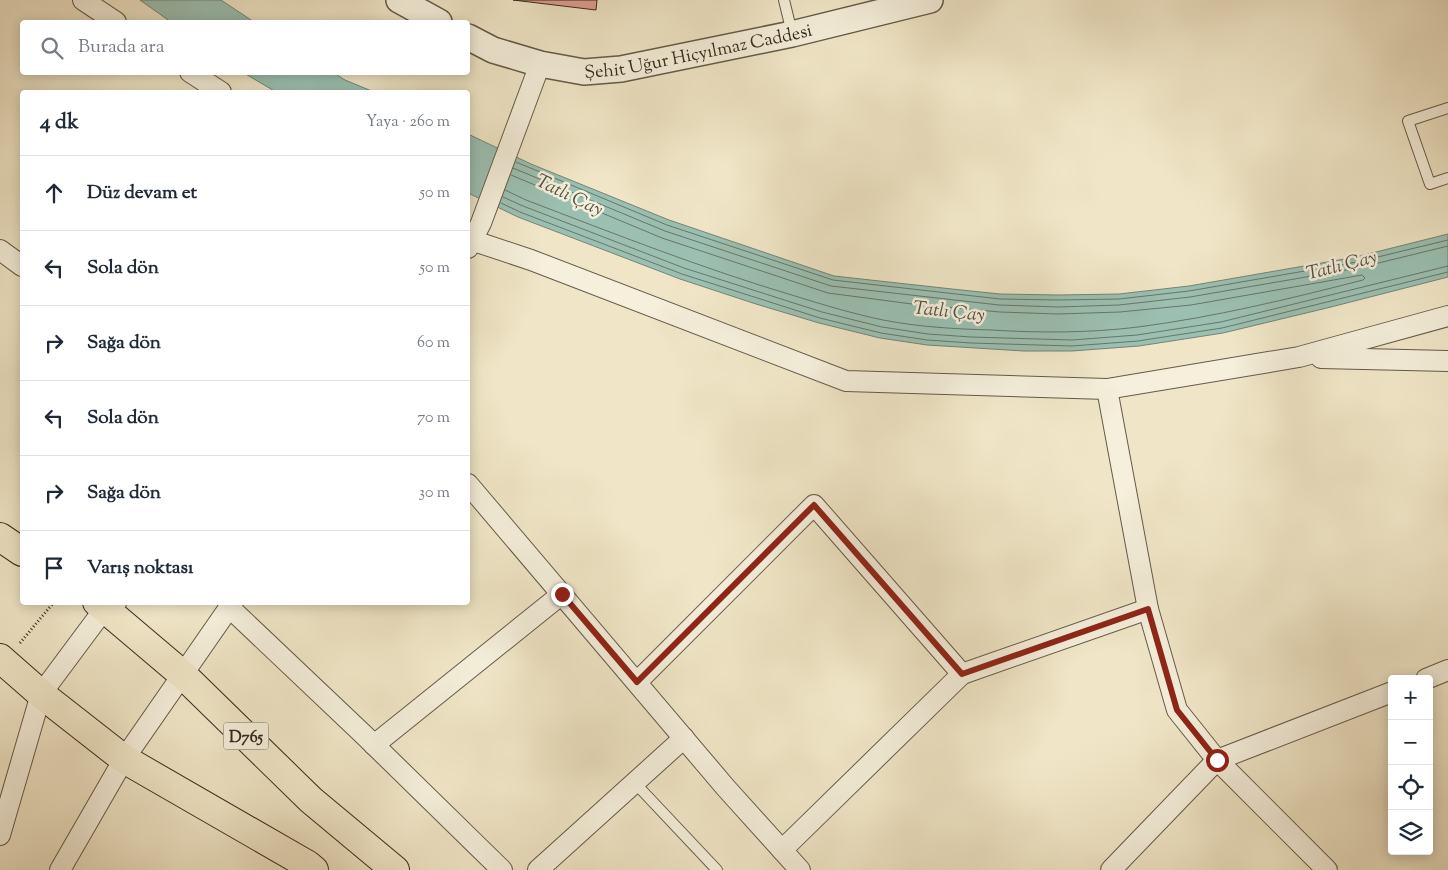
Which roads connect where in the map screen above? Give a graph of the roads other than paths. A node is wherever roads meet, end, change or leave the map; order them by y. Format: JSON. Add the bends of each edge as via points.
{"nodes":[{"id":1,"x":83,"y":0,"type":"edge"},
{"id":2,"x":399,"y":0,"type":"edge"},
{"id":3,"x":784,"y":0,"type":"edge"},
{"id":4,"x":930,"y":0,"type":"edge"},
{"id":5,"x":884,"y":6,"type":"edge"},
{"id":6,"x":113,"y":20,"type":"edge"},
{"id":7,"x":435,"y":20,"type":"edge"},
{"id":8,"x":792,"y":34,"type":"junction"},
{"id":9,"x":470,"y":38,"type":"edge"},
{"id":10,"x":540,"y":64,"type":"junction"},
{"id":11,"x":195,"y":75,"type":"edge"},
{"id":12,"x":218,"y":90,"type":"edge"},
{"id":13,"x":1448,"y":108,"type":"edge"},
{"id":14,"x":1448,"y":178,"type":"edge"},
{"id":15,"x":470,"y":241,"type":"edge"},
{"id":16,"x":470,"y":243,"type":"edge"},
{"id":17,"x":0,"y":250,"type":"edge"},
{"id":18,"x":20,"y":265,"type":"edge"},
{"id":19,"x":1448,"y":316,"type":"edge"},
{"id":20,"x":1299,"y":357,"type":"junction"},
{"id":21,"x":1448,"y":361,"type":"edge"},
{"id":22,"x":1106,"y":390,"type":"junction"},
{"id":23,"x":470,"y":486,"type":"edge"},
{"id":24,"x":0,"y":537,"type":"edge"},
{"id":25,"x":20,"y":551,"type":"edge"},
{"id":26,"x":562,"y":594,"type":"junction"},
{"id":27,"x":106,"y":605,"type":"edge"},
{"id":28,"x":108,"y":605,"type":"edge"},
{"id":29,"x":231,"y":605,"type":"edge"},
{"id":30,"x":1148,"y":609,"type":"junction"},
{"id":31,"x":2,"y":660,"type":"edge"},
{"id":32,"x":1448,"y":670,"type":"edge"},
{"id":33,"x":182,"y":674,"type":"junction"},
{"id":34,"x":962,"y":674,"type":"junction"},
{"id":35,"x":1433,"y":676,"type":"edge"},
{"id":36,"x":637,"y":682,"type":"junction"},
{"id":37,"x":41,"y":694,"type":"junction"},
{"id":38,"x":1388,"y":694,"type":"edge"},
{"id":39,"x":684,"y":738,"type":"junction"},
{"id":40,"x":374,"y":745,"type":"junction"},
{"id":41,"x":124,"y":759,"type":"junction"},
{"id":42,"x":1217,"y":760,"type":"junction"},
{"id":43,"x":635,"y":783,"type":"junction"},
{"id":44,"x":0,"y":835,"type":"edge"},
{"id":45,"x":782,"y":850,"type":"junction"},
{"id":46,"x":60,"y":870,"type":"edge"},
{"id":47,"x":314,"y":870,"type":"edge"},
{"id":48,"x":395,"y":870,"type":"edge"},
{"id":49,"x":502,"y":870,"type":"edge"},
{"id":50,"x":538,"y":870,"type":"edge"},
{"id":51,"x":717,"y":870,"type":"edge"},
{"id":52,"x":800,"y":870,"type":"edge"},
{"id":53,"x":1111,"y":870,"type":"edge"},
{"id":54,"x":1327,"y":870,"type":"edge"}],
"edges":[{"from":1,"to":6,"type":"street"},
{"from":2,"to":7,"type":"street"},
{"from":3,"to":8,"type":"lane"},
{"from":4,"to":5,"type":"street","name":"Şehit Uğur Hiçyılmaz Caddesi"},
{"from":5,"to":8,"type":"street","name":"Şehit Uğur Hiçyılmaz Caddesi"},
{"from":8,"to":10,"type":"street","name":"Şehit Uğur Hiçyılmaz Caddesi","via":[[621,69],[584,72]]},
{"from":9,"to":10,"type":"street","name":"Şehit Uğur Hiçyılmaz Caddesi","via":[[493,50]]},
{"from":10,"to":15,"type":"street","via":[[481,223]]},
{"from":11,"to":12,"type":"street"},
{"from":13,"to":14,"type":"lane","via":[[1408,121],[1430,184]]},
{"from":16,"to":22,"type":"street","via":[[531,260],[846,381]]},
{"from":17,"to":18,"type":"street"},
{"from":19,"to":20,"type":"street"},
{"from":20,"to":21,"type":"street"},
{"from":20,"to":22,"type":"street"},
{"from":22,"to":30,"type":"street"},
{"from":23,"to":26,"type":"street"},
{"from":24,"to":25,"type":"highway"},
{"from":26,"to":36,"type":"street"},
{"from":26,"to":40,"type":"street"},
{"from":27,"to":37,"type":"street"},
{"from":28,"to":33,"type":"highway","number":"D765"},
{"from":29,"to":33,"type":"street"},
{"from":29,"to":40,"type":"street"},
{"from":30,"to":34,"type":"street"},
{"from":30,"to":42,"type":"street","via":[[1177,710]]},
{"from":31,"to":37,"type":"highway"},
{"from":32,"to":35,"type":"street"},
{"from":33,"to":41,"type":"street"},
{"from":33,"to":48,"type":"highway","number":"D765","via":[[311,800]]},
{"from":34,"to":36,"type":"street","via":[[814,505]]},
{"from":34,"to":45,"type":"street"},
{"from":36,"to":39,"type":"street"},
{"from":37,"to":41,"type":"highway"},
{"from":37,"to":44,"type":"street"},
{"from":38,"to":42,"type":"street"},
{"from":39,"to":43,"type":"street"},
{"from":39,"to":45,"type":"street"},
{"from":40,"to":49,"type":"street"},
{"from":41,"to":46,"type":"street"},
{"from":41,"to":47,"type":"highway"},
{"from":42,"to":53,"type":"street"},
{"from":42,"to":54,"type":"street"},
{"from":43,"to":50,"type":"street"},
{"from":43,"to":51,"type":"lane"},
{"from":45,"to":52,"type":"street"}]}
